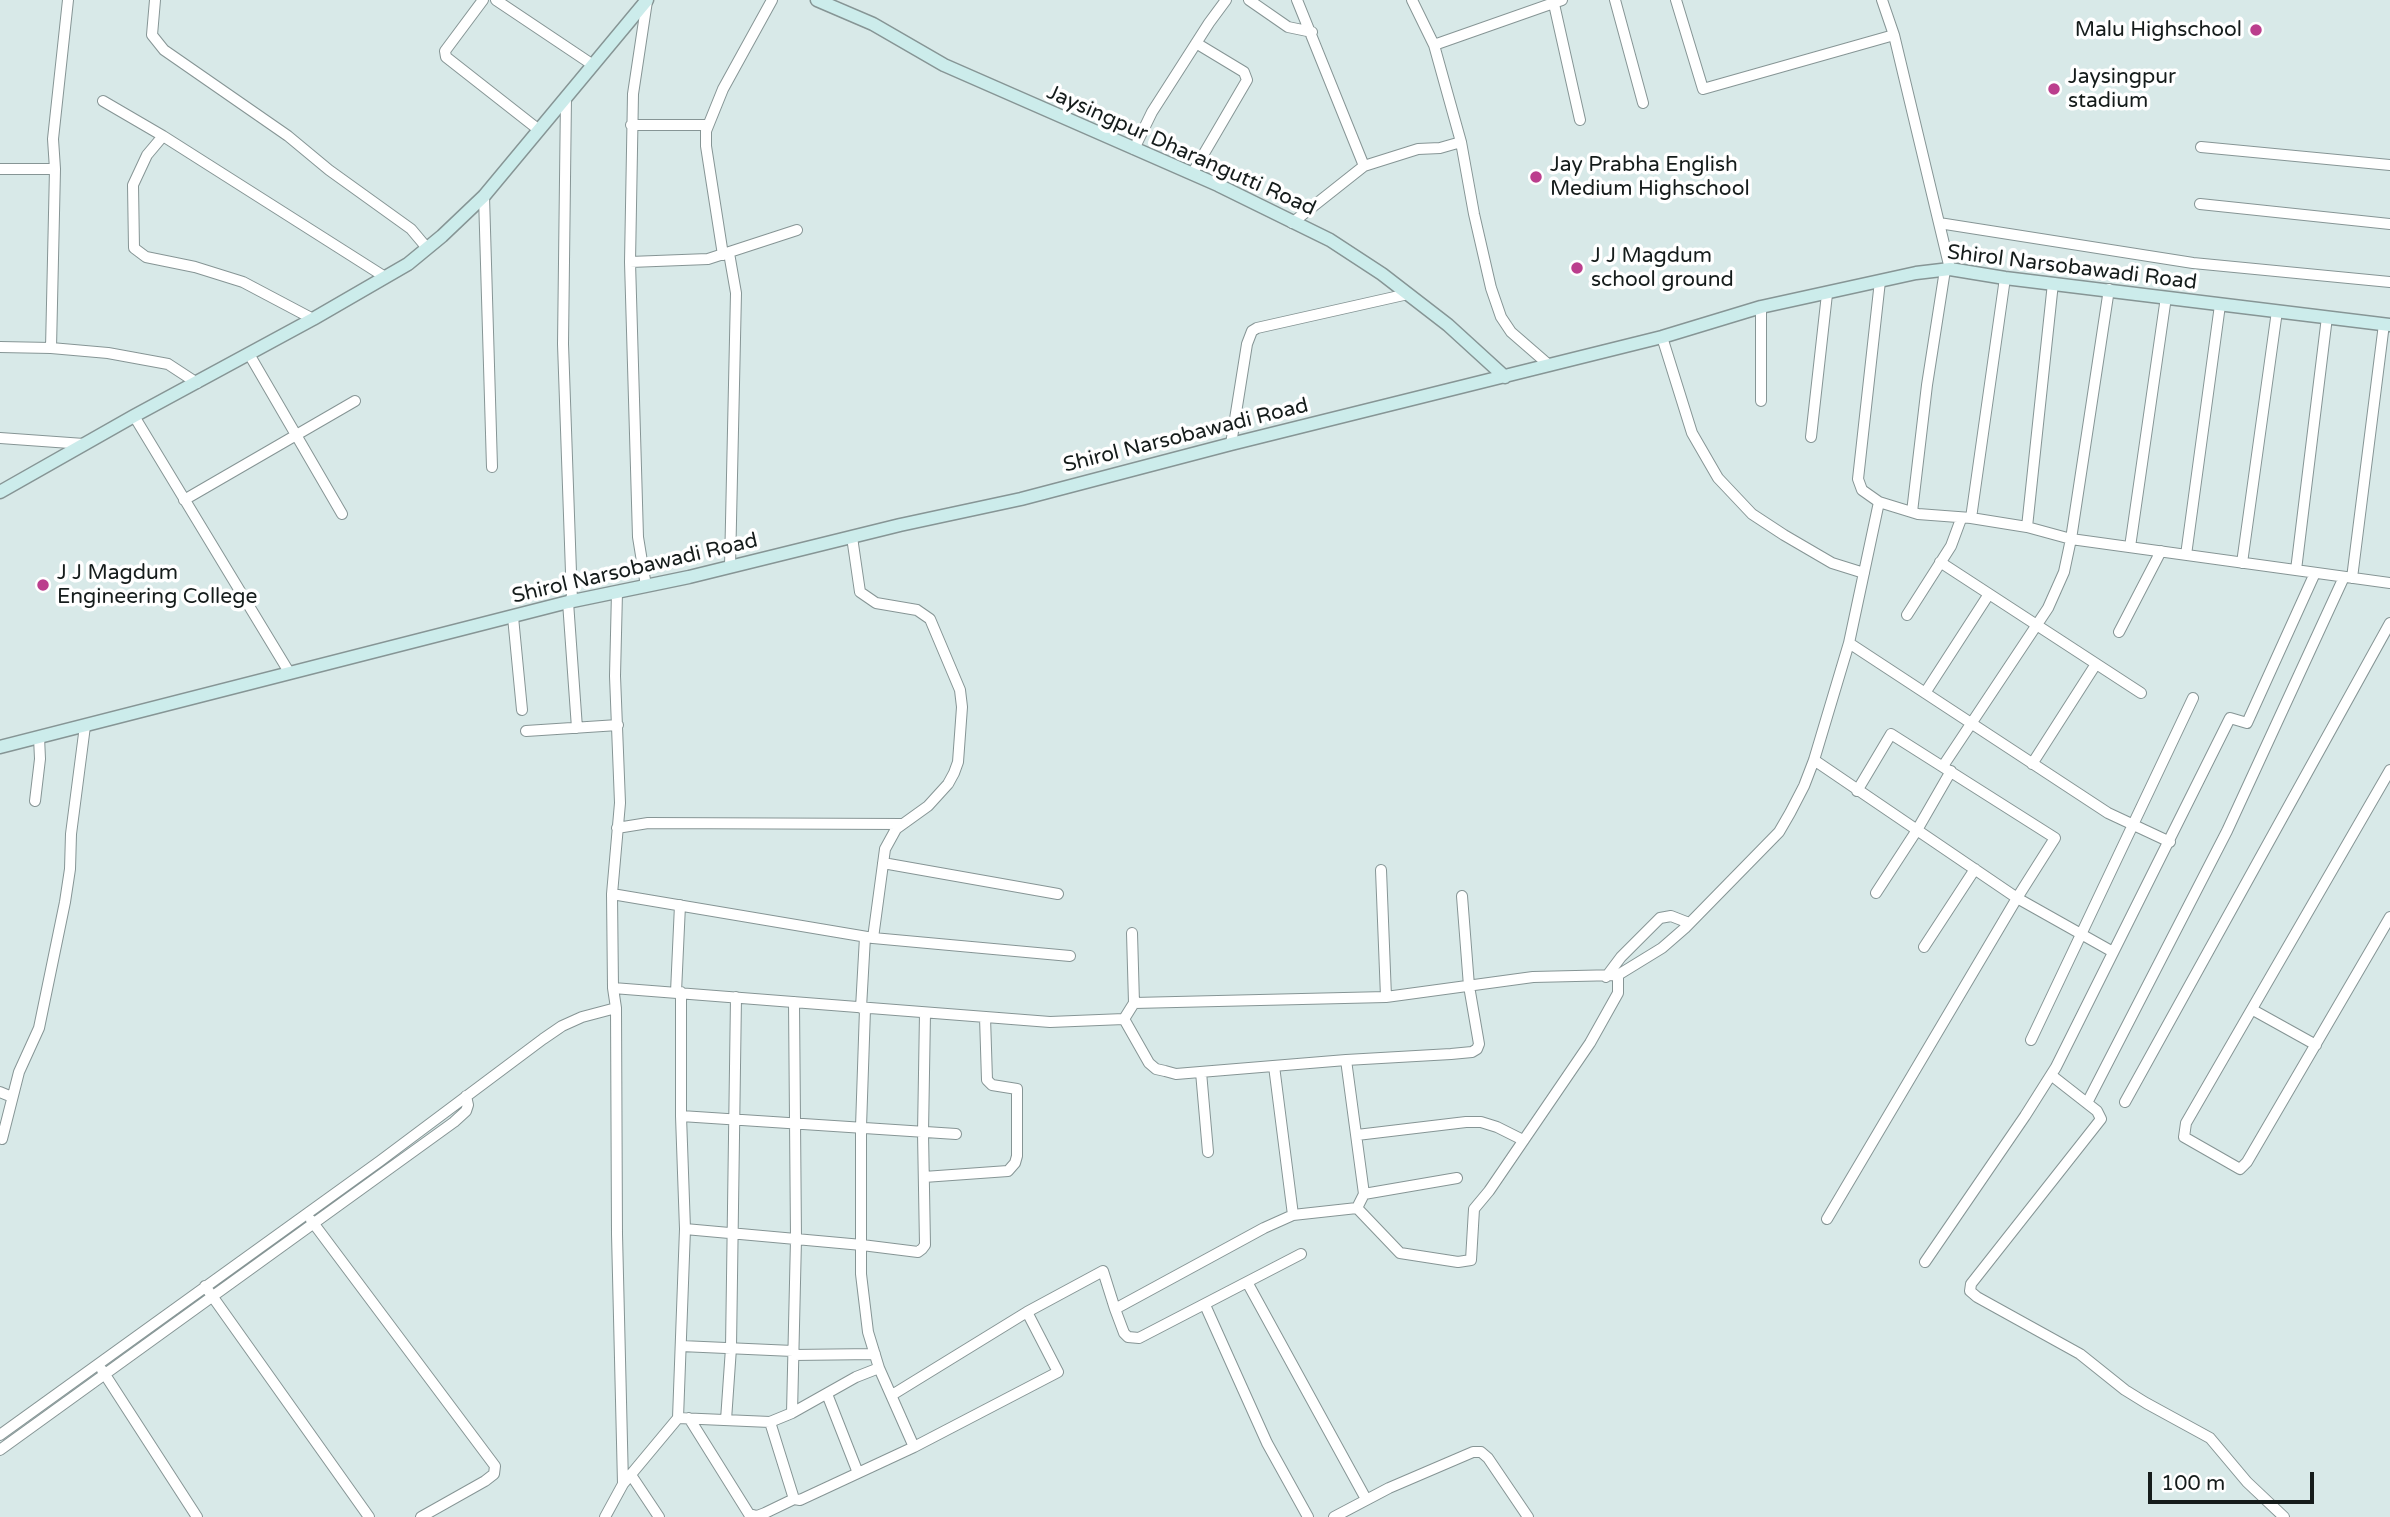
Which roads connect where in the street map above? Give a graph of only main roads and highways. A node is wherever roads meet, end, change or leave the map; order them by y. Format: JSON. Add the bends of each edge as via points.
{"nodes":[{"id":1,"x":647,"y":0,"type":"edge"},
{"id":2,"x":817,"y":0,"type":"edge"},
{"id":3,"x":834,"y":4,"type":"edge"},
{"id":4,"x":2387,"y":324,"type":"edge"},
{"id":5,"x":1505,"y":377,"type":"junction"},
{"id":6,"x":0,"y":492,"type":"edge"},
{"id":7,"x":0,"y":747,"type":"edge"}],
"edges":[{"from":1,"to":6,"type":"main road","via":[[484,196],[408,264]]},
{"from":2,"to":3,"type":"main road","name":"Jaysingpur Dharangutti Road"},
{"from":3,"to":5,"type":"main road","name":"Jaysingpur Dharangutti Road","via":[[944,65],[1330,240],[1448,325]]},
{"from":4,"to":5,"type":"main road","name":"Shirol Narsobawadi Road","via":[[1947,269],[1761,307]]},
{"from":5,"to":7,"type":"main road","name":"Shirol Narsobawadi Road","via":[[1021,499],[570,602]]}]}
